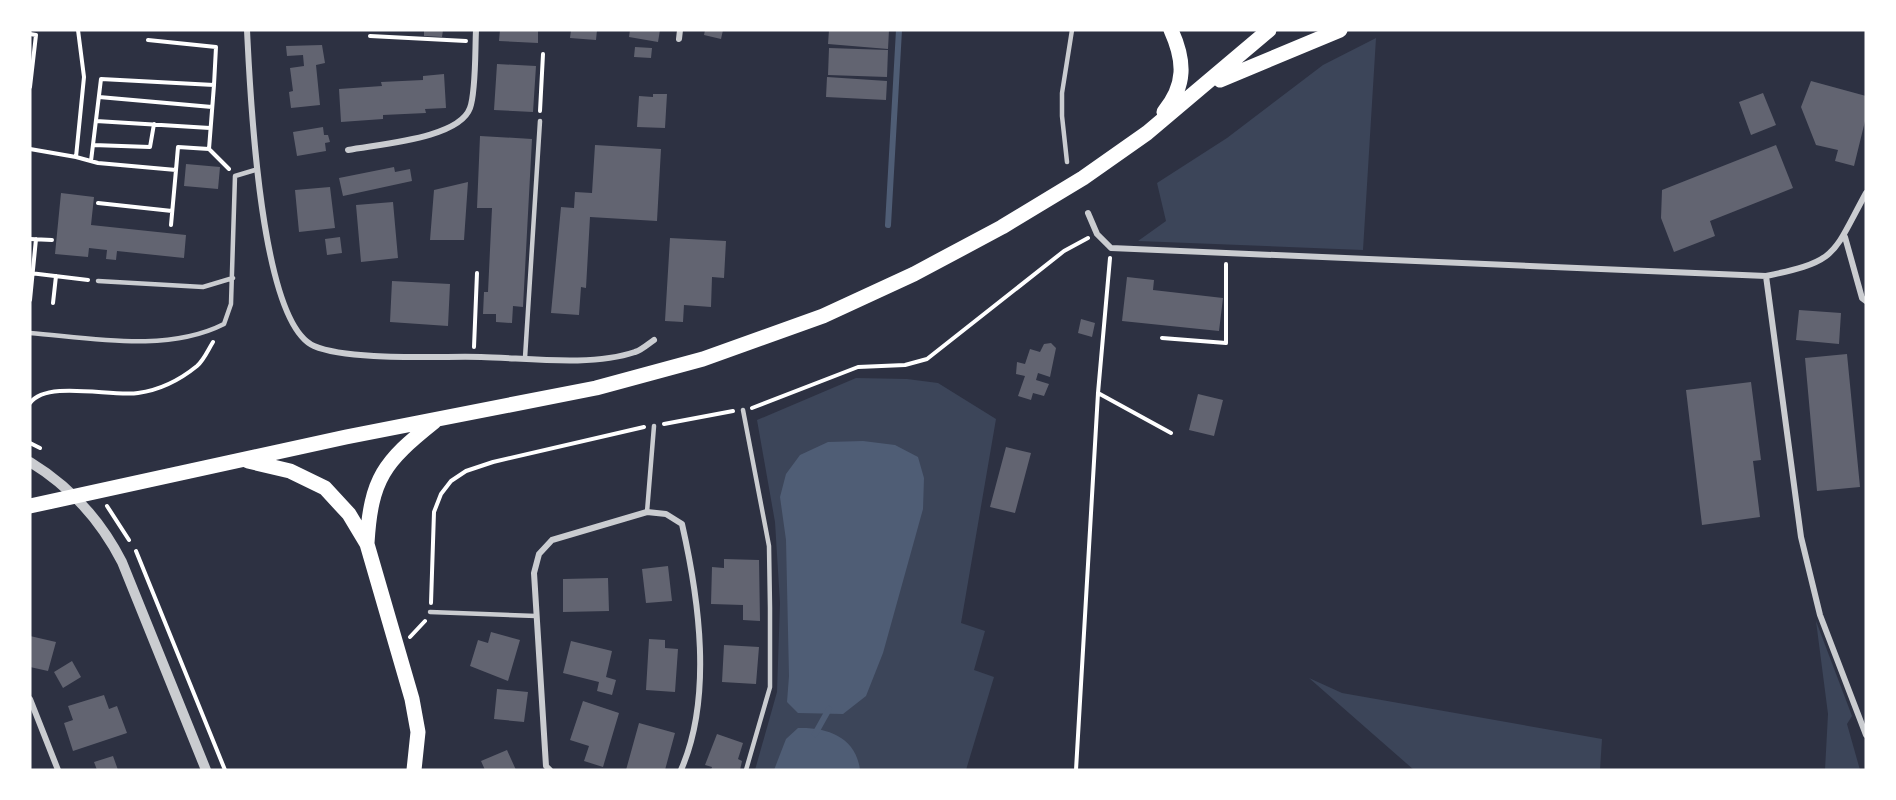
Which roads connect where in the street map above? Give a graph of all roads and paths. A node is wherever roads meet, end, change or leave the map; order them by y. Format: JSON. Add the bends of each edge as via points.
{"nodes":[{"id":1,"x":78,"y":30,"type":"edge"},
{"id":2,"x":247,"y":30,"type":"edge"},
{"id":3,"x":476,"y":30,"type":"edge"},
{"id":4,"x":680,"y":30,"type":"edge"},
{"id":5,"x":1072,"y":30,"type":"edge"},
{"id":6,"x":1171,"y":30,"type":"edge"},
{"id":7,"x":1269,"y":30,"type":"edge"},
{"id":8,"x":1340,"y":30,"type":"edge"},
{"id":9,"x":30,"y":34,"type":"edge"},
{"id":10,"x":370,"y":36,"type":"dead end"},
{"id":11,"x":679,"y":39,"type":"dead end"},
{"id":12,"x":148,"y":40,"type":"dead end"},
{"id":13,"x":476,"y":41,"type":"junction"},
{"id":14,"x":32,"y":53,"type":"edge"},
{"id":15,"x":543,"y":54,"type":"dead end"},
{"id":16,"x":31,"y":72,"type":"edge"},
{"id":17,"x":214,"y":85,"type":"junction"},
{"id":18,"x":1206,"y":86,"type":"junction"},
{"id":19,"x":30,"y":87,"type":"edge"},
{"id":20,"x":99,"y":98,"type":"junction"},
{"id":21,"x":212,"y":107,"type":"junction"},
{"id":22,"x":96,"y":121,"type":"junction"},
{"id":23,"x":540,"y":121,"type":"joint"},
{"id":24,"x":154,"y":124,"type":"junction"},
{"id":25,"x":210,"y":128,"type":"junction"},
{"id":26,"x":1147,"y":134,"type":"junction"},
{"id":27,"x":93,"y":145,"type":"junction"},
{"id":28,"x":30,"y":149,"type":"edge"},
{"id":29,"x":209,"y":150,"type":"junction"},
{"id":30,"x":348,"y":150,"type":"dead end"},
{"id":31,"x":76,"y":157,"type":"junction"},
{"id":32,"x":91,"y":161,"type":"junction"},
{"id":33,"x":1067,"y":162,"type":"dead end"},
{"id":34,"x":176,"y":170,"type":"junction"},
{"id":35,"x":255,"y":170,"type":"junction"},
{"id":36,"x":235,"y":176,"type":"junction"},
{"id":37,"x":1866,"y":193,"type":"edge"},
{"id":38,"x":98,"y":203,"type":"dead end"},
{"id":39,"x":172,"y":211,"type":"junction"},
{"id":40,"x":1088,"y":213,"type":"dead end"},
{"id":41,"x":171,"y":225,"type":"dead end"},
{"id":42,"x":1097,"y":234,"type":"junction"},
{"id":43,"x":1845,"y":237,"type":"junction"},
{"id":44,"x":30,"y":238,"type":"edge"},
{"id":45,"x":36,"y":239,"type":"junction"},
{"id":46,"x":52,"y":240,"type":"dead end"},
{"id":47,"x":1111,"y":248,"type":"junction"},
{"id":48,"x":1226,"y":254,"type":"junction"},
{"id":49,"x":477,"y":273,"type":"dead end"},
{"id":50,"x":31,"y":274,"type":"edge"},
{"id":51,"x":56,"y":276,"type":"junction"},
{"id":52,"x":1766,"y":276,"type":"junction"},
{"id":53,"x":233,"y":278,"type":"junction"},
{"id":54,"x":98,"y":281,"type":"joint"},
{"id":55,"x":30,"y":300,"type":"edge"},
{"id":56,"x":1866,"y":301,"type":"edge"},
{"id":57,"x":53,"y":303,"type":"dead end"},
{"id":58,"x":224,"y":324,"type":"junction"},
{"id":59,"x":30,"y":333,"type":"edge"},
{"id":60,"x":1162,"y":338,"type":"dead end"},
{"id":61,"x":654,"y":340,"type":"dead end"},
{"id":62,"x":473,"y":357,"type":"junction"},
{"id":63,"x":525,"y":358,"type":"junction"},
{"id":64,"x":1098,"y":393,"type":"junction"},
{"id":65,"x":30,"y":404,"type":"edge"},
{"id":66,"x":743,"y":410,"type":"junction"},
{"id":67,"x":437,"y":420,"type":"junction"},
{"id":68,"x":654,"y":426,"type":"junction"},
{"id":69,"x":1171,"y":433,"type":"dead end"},
{"id":70,"x":30,"y":443,"type":"edge"},
{"id":71,"x":39,"y":447,"type":"dead end"},
{"id":72,"x":245,"y":461,"type":"junction"},
{"id":73,"x":30,"y":462,"type":"edge"},
{"id":74,"x":30,"y":506,"type":"edge"},
{"id":75,"x":647,"y":513,"type":"junction"},
{"id":76,"x":366,"y":544,"type":"junction"},
{"id":77,"x":138,"y":556,"type":"dead end"},
{"id":78,"x":430,"y":612,"type":"junction"},
{"id":79,"x":536,"y":616,"type":"junction"},
{"id":80,"x":395,"y":642,"type":"junction"},
{"id":81,"x":30,"y":699,"type":"edge"},
{"id":82,"x":1866,"y":735,"type":"edge"},
{"id":83,"x":58,"y":770,"type":"edge"},
{"id":84,"x":206,"y":770,"type":"edge"},
{"id":85,"x":225,"y":770,"type":"edge"},
{"id":86,"x":414,"y":770,"type":"edge"},
{"id":87,"x":550,"y":770,"type":"edge"},
{"id":88,"x":681,"y":770,"type":"edge"},
{"id":89,"x":746,"y":770,"type":"edge"},
{"id":90,"x":1076,"y":770,"type":"edge"}],
"edges":[{"from":1,"to":31,"type":"path","via":[[84,77]]},
{"from":2,"to":35,"type":"street"},
{"from":3,"to":13,"type":"street"},
{"from":4,"to":11,"type":"street"},
{"from":5,"to":33,"type":"lane","via":[[1062,105]]},
{"from":6,"to":26,"type":"main road","via":[[1180,51],[1182,74],[1176,98]]},
{"from":7,"to":18,"type":"main road"},
{"from":8,"to":18,"type":"main road"},
{"from":9,"to":14,"type":"path","via":[[36,34]]},
{"from":10,"to":13,"type":"path"},
{"from":12,"to":17,"type":"path","via":[[216,47]]},
{"from":13,"to":30,"type":"street","via":[[471,108],[462,122],[447,131]]},
{"from":14,"to":16,"type":"path"},
{"from":15,"to":23,"type":"path"},
{"from":16,"to":19,"type":"path"},
{"from":17,"to":20,"type":"path","via":[[101,79]]},
{"from":17,"to":21,"type":"path"},
{"from":18,"to":26,"type":"main road"},
{"from":20,"to":21,"type":"path"},
{"from":20,"to":22,"type":"path"},
{"from":21,"to":25,"type":"path"},
{"from":22,"to":24,"type":"path"},
{"from":22,"to":27,"type":"path"},
{"from":23,"to":63,"type":"lane"},
{"from":24,"to":25,"type":"path"},
{"from":24,"to":27,"type":"path","via":[[150,147]]},
{"from":25,"to":29,"type":"path"},
{"from":26,"to":67,"type":"main road","via":[[1002,227],[823,316],[703,358],[597,388]]},
{"from":27,"to":32,"type":"path"},
{"from":28,"to":31,"type":"path"},
{"from":29,"to":34,"type":"path","via":[[178,147]]},
{"from":29,"to":36,"type":"path"},
{"from":31,"to":32,"type":"path"},
{"from":32,"to":34,"type":"path"},
{"from":34,"to":39,"type":"path"},
{"from":35,"to":36,"type":"lane"},
{"from":35,"to":62,"type":"street","via":[[267,242],[297,334],[314,346],[344,354]]},
{"from":36,"to":53,"type":"lane"},
{"from":37,"to":43,"type":"street"},
{"from":38,"to":39,"type":"path"},
{"from":39,"to":41,"type":"path"},
{"from":40,"to":42,"type":"street"},
{"from":42,"to":47,"type":"street"},
{"from":42,"to":66,"type":"path","via":[[1064,251],[927,359],[904,365],[858,366]]},
{"from":43,"to":52,"type":"street","via":[[1827,258],[1804,268]]},
{"from":43,"to":56,"type":"street"},
{"from":44,"to":45,"type":"path"},
{"from":45,"to":46,"type":"path"},
{"from":45,"to":50,"type":"path"},
{"from":47,"to":48,"type":"street"},
{"from":47,"to":64,"type":"path"},
{"from":48,"to":52,"type":"street"},
{"from":48,"to":60,"type":"path","via":[[1226,343]]},
{"from":49,"to":62,"type":"path"},
{"from":50,"to":51,"type":"path"},
{"from":50,"to":55,"type":"path"},
{"from":51,"to":54,"type":"path"},
{"from":51,"to":57,"type":"path"},
{"from":52,"to":82,"type":"street","via":[[1801,537],[1820,615]]},
{"from":53,"to":54,"type":"lane","via":[[203,287]]},
{"from":53,"to":58,"type":"lane","via":[[231,304]]},
{"from":58,"to":59,"type":"lane","via":[[208,332],[148,340]]},
{"from":58,"to":65,"type":"path","via":[[199,364],[173,383],[138,393],[55,391],[34,398]]},
{"from":61,"to":63,"type":"street","via":[[636,352],[594,359]]},
{"from":62,"to":63,"type":"street"},
{"from":64,"to":69,"type":"path"},
{"from":64,"to":90,"type":"path"},
{"from":66,"to":68,"type":"path"},
{"from":66,"to":89,"type":"lane","via":[[769,546],[770,608],[770,687]]},
{"from":67,"to":72,"type":"main road"},
{"from":67,"to":76,"type":"main road","via":[[399,450],[378,479],[369,507]]},
{"from":68,"to":75,"type":"lane"},
{"from":68,"to":78,"type":"path","via":[[504,459],[466,471],[451,481],[434,512]]},
{"from":70,"to":71,"type":"path"},
{"from":72,"to":74,"type":"main road"},
{"from":72,"to":76,"type":"main road","via":[[290,471],[325,488],[349,514]]},
{"from":73,"to":84,"type":"street","via":[[59,480],[107,532]]},
{"from":75,"to":79,"type":"street","via":[[552,540],[539,554],[534,573]]},
{"from":75,"to":88,"type":"street","via":[[666,514],[682,524],[694,574],[700,653],[697,706]]},
{"from":76,"to":80,"type":"main road"},
{"from":77,"to":85,"type":"path"},
{"from":78,"to":79,"type":"lane"},
{"from":78,"to":80,"type":"path","via":[[414,636]]},
{"from":79,"to":87,"type":"street","via":[[540,701],[546,766]]},
{"from":80,"to":86,"type":"main road","via":[[418,732]]},
{"from":81,"to":83,"type":"street"}]}
